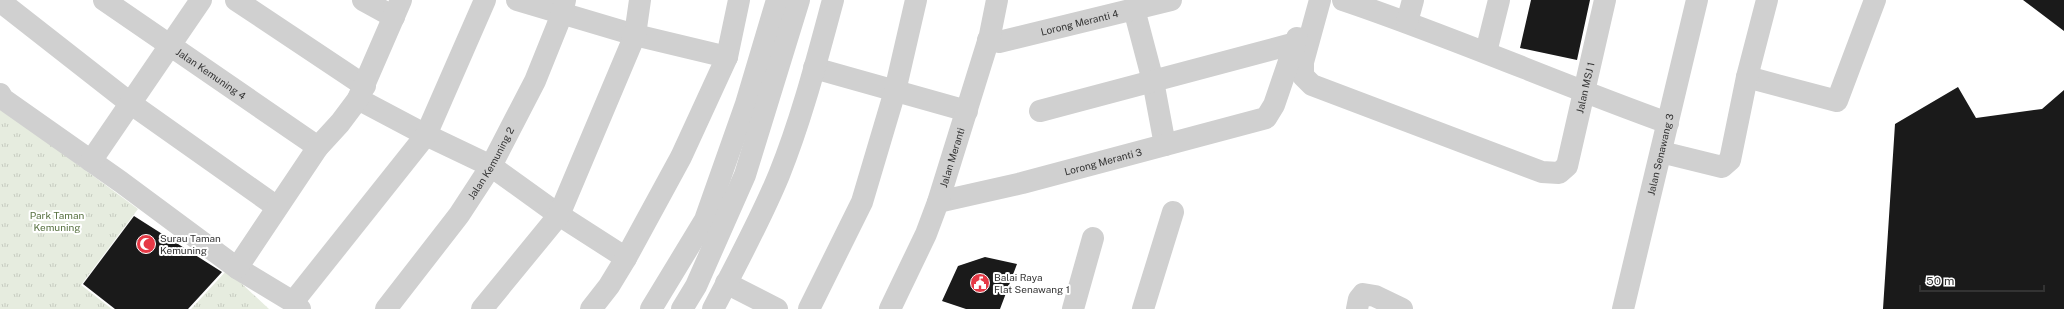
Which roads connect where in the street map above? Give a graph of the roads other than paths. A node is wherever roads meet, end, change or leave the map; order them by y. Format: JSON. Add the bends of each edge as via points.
{"nodes":[{"id":1,"x":104,"y":0,"type":"edge"},
{"id":2,"x":201,"y":0,"type":"edge"},
{"id":3,"x":236,"y":0,"type":"edge"},
{"id":4,"x":363,"y":0,"type":"edge"},
{"id":5,"x":485,"y":0,"type":"edge"},
{"id":6,"x":517,"y":0,"type":"edge"},
{"id":7,"x":640,"y":0,"type":"edge"},
{"id":8,"x":739,"y":0,"type":"edge"},
{"id":9,"x":777,"y":0,"type":"edge"},
{"id":10,"x":799,"y":0,"type":"edge"},
{"id":11,"x":833,"y":0,"type":"edge"},
{"id":12,"x":916,"y":0,"type":"edge"},
{"id":13,"x":997,"y":0,"type":"edge"},
{"id":14,"x":1171,"y":0,"type":"edge"},
{"id":15,"x":1309,"y":0,"type":"edge"},
{"id":16,"x":1320,"y":0,"type":"edge"},
{"id":17,"x":1343,"y":0,"type":"edge"},
{"id":18,"x":1413,"y":0,"type":"edge"},
{"id":19,"x":1499,"y":0,"type":"edge"},
{"id":20,"x":1605,"y":0,"type":"edge"},
{"id":21,"x":1697,"y":0,"type":"edge"},
{"id":22,"x":1767,"y":0,"type":"edge"},
{"id":23,"x":1875,"y":0,"type":"edge"},
{"id":24,"x":1,"y":2,"type":"edge"},
{"id":25,"x":563,"y":7,"type":"edge"},
{"id":26,"x":397,"y":8,"type":"edge"},
{"id":27,"x":1134,"y":9,"type":"junction"},
{"id":28,"x":1406,"y":22,"type":"junction"},
{"id":29,"x":635,"y":35,"type":"junction"},
{"id":30,"x":988,"y":40,"type":"junction"},
{"id":31,"x":1296,"y":43,"type":"junction"},
{"id":32,"x":170,"y":44,"type":"junction"},
{"id":33,"x":1486,"y":52,"type":"junction"},
{"id":34,"x":727,"y":57,"type":"junction"},
{"id":35,"x":814,"y":68,"type":"junction"},
{"id":36,"x":1747,"y":77,"type":"junction"},
{"id":37,"x":1153,"y":81,"type":"junction"},
{"id":38,"x":895,"y":91,"type":"junction"},
{"id":39,"x":362,"y":92,"type":"junction"},
{"id":40,"x":1584,"y":93,"type":"junction"},
{"id":41,"x":0,"y":94,"type":"edge"},
{"id":42,"x":130,"y":103,"type":"junction"},
{"id":43,"x":967,"y":111,"type":"junction"},
{"id":44,"x":1040,"y":111,"type":"dead end"},
{"id":45,"x":1668,"y":123,"type":"junction"},
{"id":46,"x":426,"y":135,"type":"junction"},
{"id":47,"x":1165,"y":145,"type":"junction"},
{"id":48,"x":318,"y":148,"type":"junction"},
{"id":49,"x":1661,"y":152,"type":"junction"},
{"id":50,"x":91,"y":161,"type":"junction"},
{"id":51,"x":491,"y":166,"type":"junction"},
{"id":52,"x":938,"y":202,"type":"junction"},
{"id":53,"x":277,"y":207,"type":"junction"},
{"id":54,"x":1173,"y":212,"type":"dead end"},
{"id":55,"x":559,"y":215,"type":"junction"},
{"id":56,"x":1093,"y":238,"type":"dead end"},
{"id":57,"x":626,"y":258,"type":"junction"},
{"id":58,"x":237,"y":268,"type":"junction"},
{"id":59,"x":726,"y":283,"type":"junction"},
{"id":60,"x":296,"y":305,"type":"edge"},
{"id":61,"x":386,"y":309,"type":"edge"},
{"id":62,"x":482,"y":309,"type":"edge"},
{"id":63,"x":591,"y":309,"type":"edge"},
{"id":64,"x":650,"y":309,"type":"edge"},
{"id":65,"x":682,"y":309,"type":"edge"},
{"id":66,"x":713,"y":309,"type":"edge"},
{"id":67,"x":777,"y":309,"type":"edge"},
{"id":68,"x":809,"y":309,"type":"edge"},
{"id":69,"x":890,"y":309,"type":"edge"},
{"id":70,"x":1073,"y":309,"type":"edge"},
{"id":71,"x":1144,"y":309,"type":"edge"},
{"id":72,"x":1356,"y":309,"type":"edge"},
{"id":73,"x":1402,"y":309,"type":"edge"},
{"id":74,"x":1623,"y":309,"type":"edge"}],
"edges":[{"from":1,"to":32,"type":"street","name":"Jalan Kemuning 4"},
{"from":2,"to":32,"type":"street"},
{"from":3,"to":39,"type":"street"},
{"from":4,"to":26,"type":"street"},
{"from":5,"to":46,"type":"street"},
{"from":6,"to":25,"type":"street"},
{"from":7,"to":29,"type":"street"},
{"from":8,"to":34,"type":"street"},
{"from":9,"to":64,"type":"street","via":[[746,104],[705,220]]},
{"from":10,"to":65,"type":"street","via":[[745,175],[696,286]]},
{"from":11,"to":35,"type":"street"},
{"from":12,"to":38,"type":"street"},
{"from":13,"to":30,"type":"street","name":"Jalan Meranti"},
{"from":14,"to":27,"type":"street","name":"Lorong Meranti 4"},
{"from":15,"to":31,"type":"street"},
{"from":16,"to":40,"type":"street","name":"Jalan MSJ 1","via":[[1303,62],[1303,76],[1312,85],[1542,172],[1559,173],[1567,166]]},
{"from":17,"to":28,"type":"street"},
{"from":18,"to":28,"type":"street"},
{"from":19,"to":33,"type":"street"},
{"from":20,"to":40,"type":"street","name":"Jalan MSJ 1"},
{"from":21,"to":45,"type":"street","name":"Jalan Senawang 3"},
{"from":22,"to":36,"type":"street"},
{"from":23,"to":36,"type":"street","via":[[1836,101]]},
{"from":24,"to":42,"type":"street"},
{"from":25,"to":29,"type":"street"},
{"from":25,"to":51,"type":"street","name":"Jalan Kemuning 2","via":[[535,81]]},
{"from":26,"to":39,"type":"street"},
{"from":27,"to":30,"type":"street","name":"Lorong Meranti 4","via":[[999,42]]},
{"from":27,"to":37,"type":"street"},
{"from":28,"to":33,"type":"street"},
{"from":29,"to":34,"type":"street"},
{"from":29,"to":55,"type":"street"},
{"from":30,"to":43,"type":"street","name":"Jalan Meranti"},
{"from":31,"to":37,"type":"street"},
{"from":31,"to":47,"type":"street","name":"Lorong Meranti 3","via":[[1274,105],[1266,118]]},
{"from":32,"to":42,"type":"street"},
{"from":32,"to":48,"type":"street","name":"Jalan Kemuning 4"},
{"from":33,"to":40,"type":"street"},
{"from":34,"to":57,"type":"street","via":[[681,157]]},
{"from":35,"to":38,"type":"street"},
{"from":35,"to":59,"type":"street","via":[[779,174],[750,239]]},
{"from":36,"to":49,"type":"street","via":[[1730,160],[1722,167]]},
{"from":37,"to":44,"type":"street"},
{"from":37,"to":47,"type":"street"},
{"from":38,"to":43,"type":"street"},
{"from":38,"to":68,"type":"street","via":[[862,202]]},
{"from":39,"to":46,"type":"street"},
{"from":39,"to":48,"type":"street"},
{"from":40,"to":45,"type":"street"},
{"from":41,"to":50,"type":"street"},
{"from":42,"to":50,"type":"street"},
{"from":42,"to":53,"type":"street"},
{"from":43,"to":52,"type":"street","name":"Jalan Meranti"},
{"from":45,"to":49,"type":"street","name":"Jalan Senawang 3"},
{"from":46,"to":51,"type":"street"},
{"from":46,"to":60,"type":"street"},
{"from":47,"to":52,"type":"street","name":"Lorong Meranti 3","via":[[1022,183]]},
{"from":48,"to":53,"type":"street"},
{"from":49,"to":74,"type":"street","name":"Jalan Senawang 3"},
{"from":50,"to":58,"type":"street"},
{"from":51,"to":55,"type":"street"},
{"from":51,"to":61,"type":"street","name":"Jalan Kemuning 2","via":[[459,215]]},
{"from":52,"to":69,"type":"street","name":"Jalan Meranti","via":[[926,234]]},
{"from":53,"to":58,"type":"street"},
{"from":54,"to":71,"type":"street"},
{"from":55,"to":57,"type":"street"},
{"from":55,"to":62,"type":"street"},
{"from":56,"to":70,"type":"street"},
{"from":57,"to":63,"type":"street"},
{"from":58,"to":60,"type":"street"},
{"from":59,"to":66,"type":"street"},
{"from":59,"to":67,"type":"street"},
{"from":72,"to":73,"type":"street","via":[[1363,294],[1375,296]]}]}
